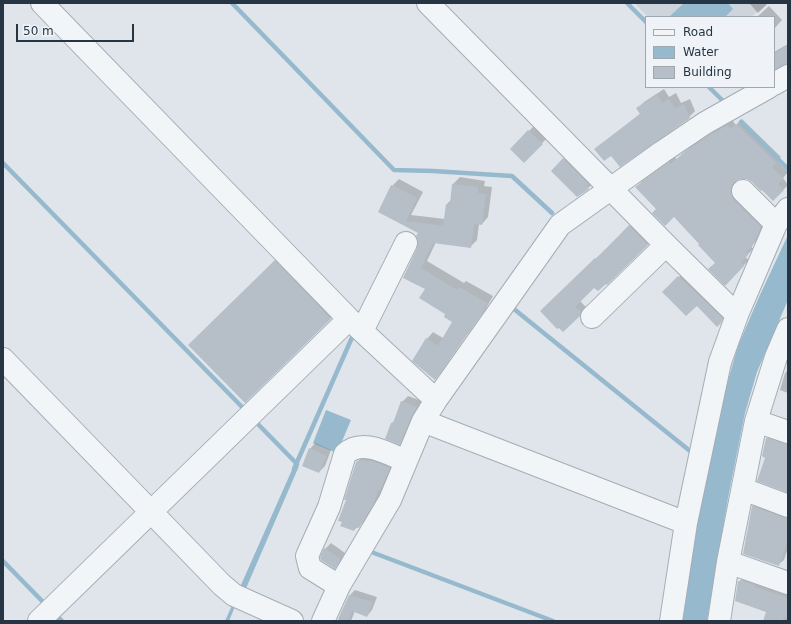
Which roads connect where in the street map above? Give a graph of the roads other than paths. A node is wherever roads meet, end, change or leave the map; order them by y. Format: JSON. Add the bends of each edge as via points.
{"nodes":[{"id":1,"x":42,"y":3,"type":"edge"},
{"id":2,"x":428,"y":3,"type":"edge"},
{"id":3,"x":788,"y":76,"type":"edge"},
{"id":4,"x":775,"y":83,"type":"edge"},
{"id":5,"x":767,"y":88,"type":"edge"},
{"id":6,"x":611,"y":189,"type":"junction"},
{"id":7,"x":743,"y":191,"type":"dead end"},
{"id":8,"x":782,"y":217,"type":"edge"},
{"id":9,"x":406,"y":242,"type":"dead end"},
{"id":10,"x":666,"y":245,"type":"junction"},
{"id":11,"x":737,"y":315,"type":"junction"},
{"id":12,"x":592,"y":316,"type":"dead end"},
{"id":13,"x":356,"y":325,"type":"junction"},
{"id":14,"x":788,"y":329,"type":"edge"},
{"id":15,"x":3,"y":359,"type":"edge"},
{"id":16,"x":782,"y":360,"type":"edge"},
{"id":17,"x":436,"y":400,"type":"junction"},
{"id":18,"x":423,"y":421,"type":"junction"},
{"id":19,"x":756,"y":422,"type":"junction"},
{"id":20,"x":788,"y":432,"type":"edge"},
{"id":21,"x":406,"y":461,"type":"junction"},
{"id":22,"x":743,"y":489,"type":"junction"},
{"id":23,"x":788,"y":506,"type":"edge"},
{"id":24,"x":151,"y":511,"type":"junction"},
{"id":25,"x":686,"y":523,"type":"junction"},
{"id":26,"x":728,"y":562,"type":"junction"},
{"id":27,"x":788,"y":583,"type":"edge"},
{"id":28,"x":339,"y":586,"type":"junction"},
{"id":29,"x":39,"y":621,"type":"edge"},
{"id":30,"x":292,"y":621,"type":"edge"},
{"id":31,"x":323,"y":621,"type":"edge"},
{"id":32,"x":671,"y":621,"type":"edge"},
{"id":33,"x":719,"y":621,"type":"edge"}],
"edges":[{"from":1,"to":13,"type":"street"},
{"from":2,"to":6,"type":"street"},
{"from":3,"to":4,"type":"street"},
{"from":5,"to":6,"type":"street","via":[[705,123]]},
{"from":6,"to":10,"type":"street"},
{"from":6,"to":17,"type":"street","via":[[560,225]]},
{"from":7,"to":8,"type":"street"},
{"from":8,"to":11,"type":"street"},
{"from":9,"to":13,"type":"street"},
{"from":10,"to":11,"type":"street"},
{"from":10,"to":12,"type":"street"},
{"from":11,"to":25,"type":"street","via":[[720,362]]},
{"from":13,"to":17,"type":"street"},
{"from":13,"to":24,"type":"street"},
{"from":14,"to":16,"type":"street"},
{"from":15,"to":24,"type":"street"},
{"from":16,"to":19,"type":"street"},
{"from":17,"to":18,"type":"street"},
{"from":18,"to":21,"type":"street"},
{"from":18,"to":25,"type":"street"},
{"from":19,"to":20,"type":"street"},
{"from":19,"to":22,"type":"street"},
{"from":21,"to":28,"type":"street","via":[[390,500]]},
{"from":21,"to":28,"type":"street","via":[[368,447],[350,449],[345,454],[329,507],[307,556],[310,568]]},
{"from":22,"to":23,"type":"street"},
{"from":22,"to":26,"type":"street"},
{"from":24,"to":29,"type":"street"},
{"from":24,"to":30,"type":"street","via":[[222,585],[238,597]]},
{"from":25,"to":32,"type":"street"},
{"from":26,"to":27,"type":"street"},
{"from":26,"to":33,"type":"street"},
{"from":28,"to":31,"type":"street"}]}
